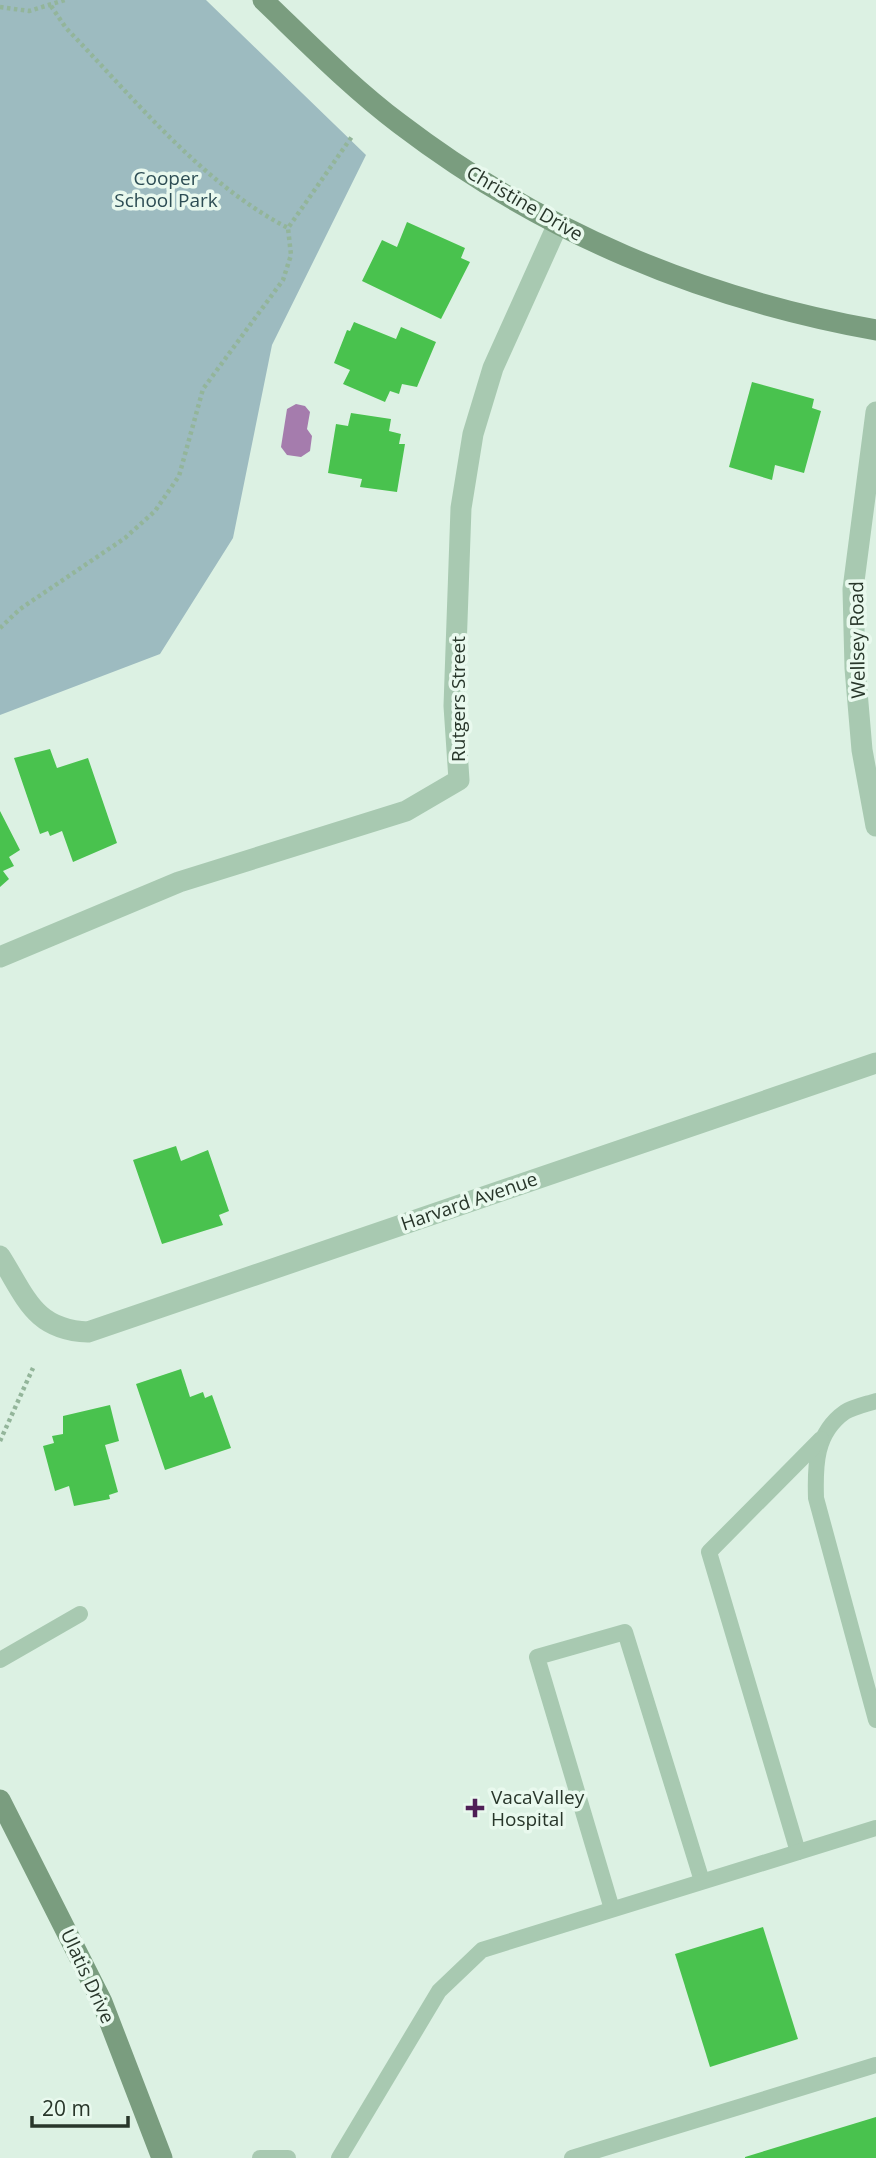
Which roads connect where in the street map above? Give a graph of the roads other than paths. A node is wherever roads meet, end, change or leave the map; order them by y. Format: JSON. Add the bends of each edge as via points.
{"nodes":[{"id":1,"x":263,"y":0,"type":"edge"},
{"id":2,"x":556,"y":226,"type":"junction"},
{"id":3,"x":876,"y":330,"type":"edge"},
{"id":4,"x":876,"y":412,"type":"edge"},
{"id":5,"x":876,"y":826,"type":"edge"},
{"id":6,"x":0,"y":957,"type":"edge"},
{"id":7,"x":876,"y":1063,"type":"edge"},
{"id":8,"x":0,"y":1256,"type":"edge"},
{"id":9,"x":876,"y":1401,"type":"edge"},
{"id":10,"x":821,"y":1439,"type":"junction"},
{"id":11,"x":80,"y":1614,"type":"dead end"},
{"id":12,"x":0,"y":1660,"type":"edge"},
{"id":13,"x":876,"y":1720,"type":"edge"},
{"id":14,"x":0,"y":1800,"type":"edge"},
{"id":15,"x":876,"y":1828,"type":"edge"},
{"id":16,"x":798,"y":1852,"type":"junction"},
{"id":17,"x":702,"y":1881,"type":"junction"},
{"id":18,"x":612,"y":1909,"type":"junction"},
{"id":19,"x":876,"y":2065,"type":"edge"},
{"id":20,"x":162,"y":2158,"type":"edge"},
{"id":21,"x":260,"y":2158,"type":"edge"},
{"id":22,"x":288,"y":2158,"type":"edge"},
{"id":23,"x":339,"y":2158,"type":"edge"},
{"id":24,"x":572,"y":2158,"type":"edge"}],
"edges":[{"from":1,"to":2,"type":"street","name":"Christine Drive","via":[[400,124]]},
{"from":2,"to":3,"type":"street","name":"Christine Drive","via":[[667,275],[765,306]]},
{"from":2,"to":6,"type":"street","name":"Rutgers Street","via":[[494,368],[474,434],[461,508],[454,706],[459,780],[406,811],[179,883]]},
{"from":4,"to":5,"type":"street","name":"Wellsey Road","via":[[853,589],[862,750]]},
{"from":7,"to":8,"type":"street","name":"Harvard Avenue","via":[[88,1332],[50,1325],[32,1308]]},
{"from":9,"to":10,"type":"lane","via":[[844,1412]]},
{"from":10,"to":13,"type":"lane","via":[[815,1464],[816,1498]]},
{"from":10,"to":16,"type":"lane","via":[[709,1552]]},
{"from":11,"to":12,"type":"lane"},
{"from":14,"to":20,"type":"street","name":"Ulatis Drive","via":[[102,2002]]},
{"from":15,"to":16,"type":"lane"},
{"from":16,"to":17,"type":"lane"},
{"from":17,"to":18,"type":"lane"},
{"from":17,"to":18,"type":"lane","via":[[625,1632],[537,1657]]},
{"from":18,"to":23,"type":"lane","via":[[482,1950],[439,1991]]},
{"from":19,"to":24,"type":"lane"},
{"from":21,"to":22,"type":"lane"}]}
